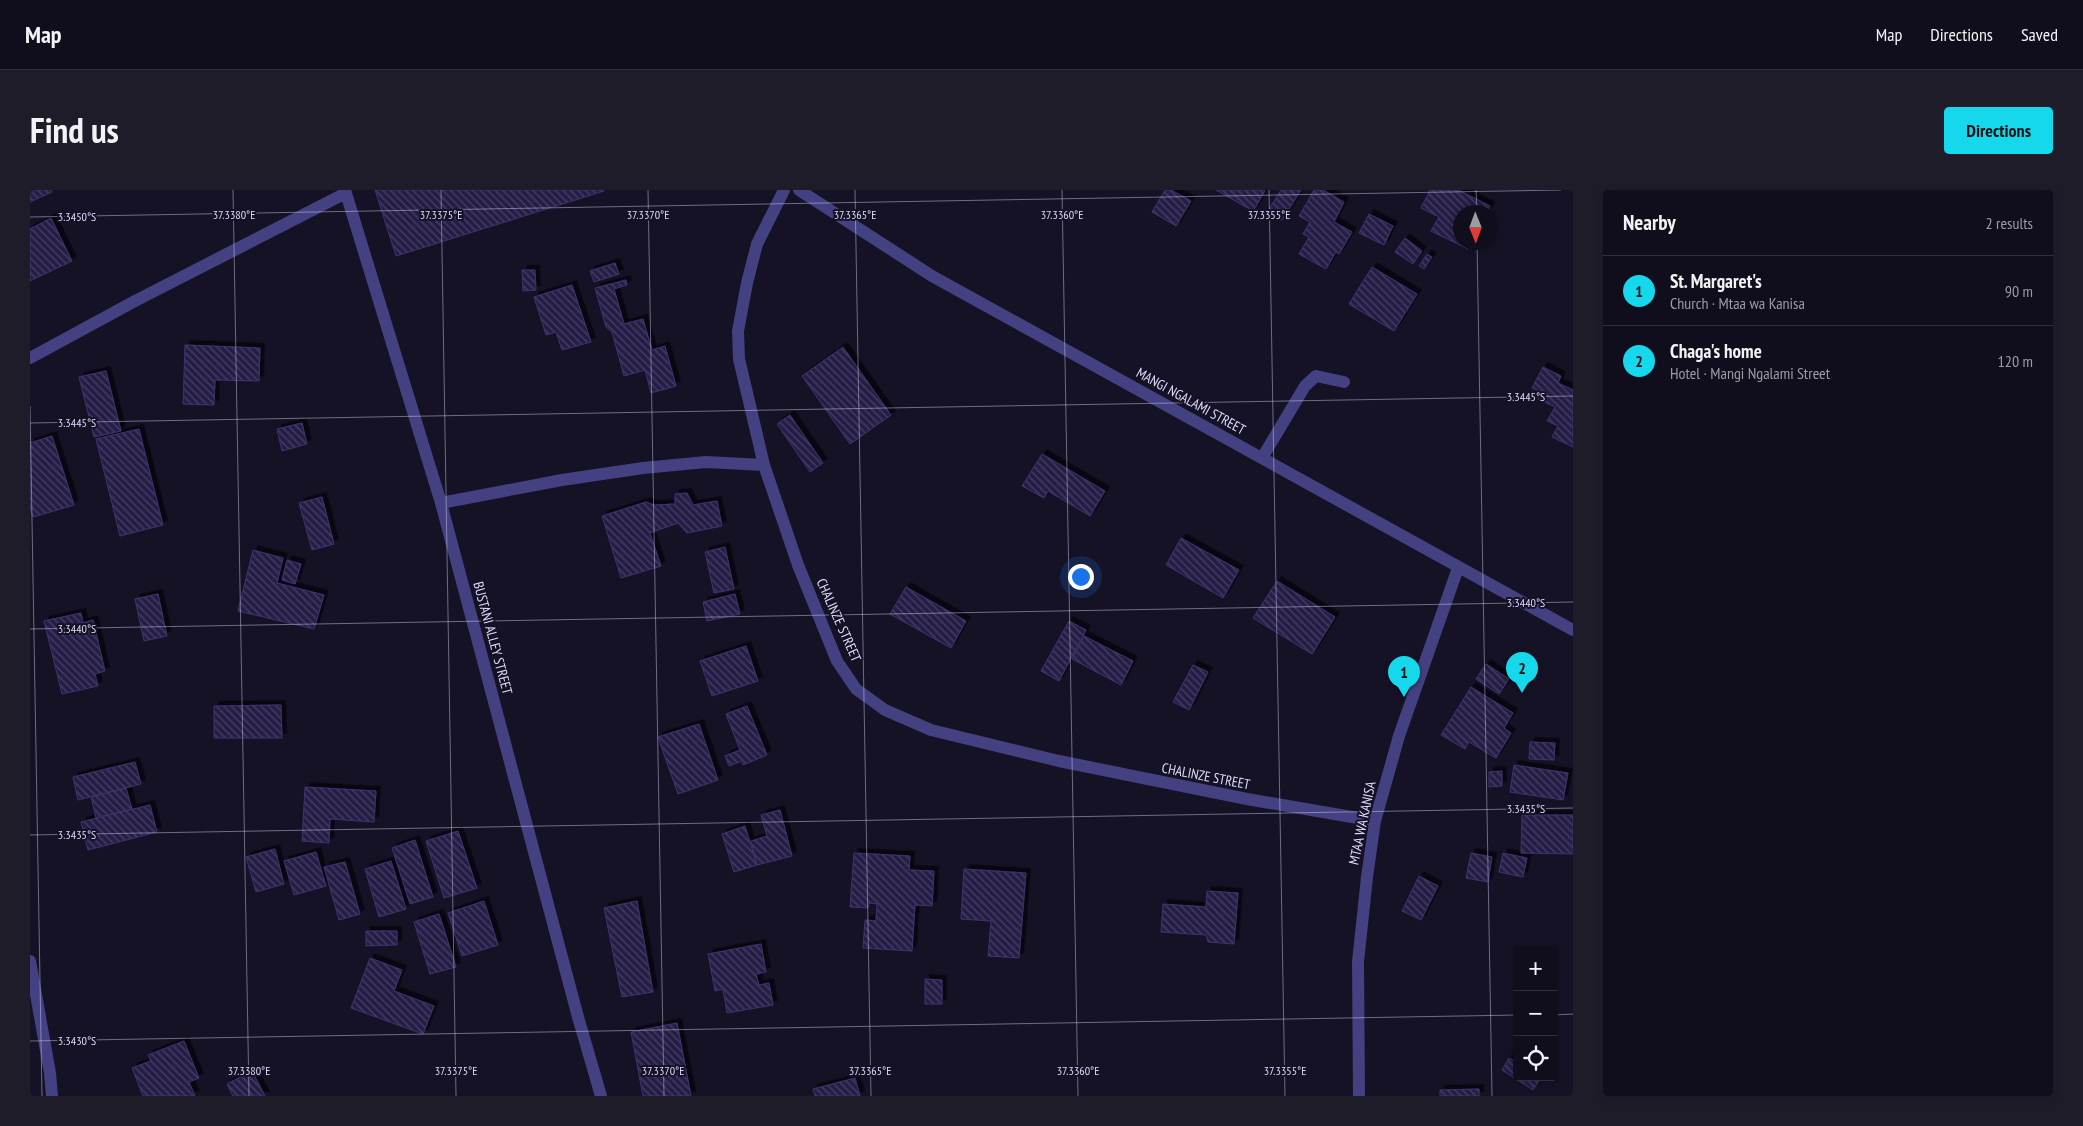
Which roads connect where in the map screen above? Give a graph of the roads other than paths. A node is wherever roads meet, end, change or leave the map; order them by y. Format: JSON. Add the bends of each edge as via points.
{"nodes":[{"id":1,"x":784,"y":190,"type":"edge"},
{"id":2,"x":799,"y":190,"type":"edge"},
{"id":3,"x":346,"y":192,"type":"edge"},
{"id":4,"x":30,"y":358,"type":"edge"},
{"id":5,"x":1344,"y":382,"type":"dead end"},
{"id":6,"x":1262,"y":458,"type":"junction"},
{"id":7,"x":764,"y":465,"type":"junction"},
{"id":8,"x":442,"y":503,"type":"junction"},
{"id":9,"x":1458,"y":568,"type":"junction"},
{"id":10,"x":1573,"y":630,"type":"edge"},
{"id":11,"x":1375,"y":821,"type":"junction"},
{"id":12,"x":30,"y":961,"type":"edge"},
{"id":13,"x":52,"y":1096,"type":"edge"},
{"id":14,"x":601,"y":1096,"type":"edge"},
{"id":15,"x":1359,"y":1096,"type":"edge"}],
"edges":[{"from":1,"to":7,"type":"street","name":"CHALINZE STREET","via":[[757,244],[738,331],[739,358]]},
{"from":2,"to":6,"type":"street","name":"MANGI NGALAMI STREET","via":[[932,276]]},
{"from":3,"to":4,"type":"street"},
{"from":3,"to":8,"type":"street","name":"BUSTANI ALLEY STREET"},
{"from":5,"to":6,"type":"street","via":[[1316,376],[1305,386]]},
{"from":6,"to":9,"type":"street","name":"MANGI NGALAMI STREET"},
{"from":7,"to":8,"type":"street","via":[[706,462],[643,468]]},
{"from":7,"to":11,"type":"street","name":"CHALINZE STREET","via":[[798,565],[837,661],[856,689],[886,710],[931,730],[1059,762]]},
{"from":8,"to":14,"type":"street","name":"BUSTANI ALLEY STREET"},
{"from":9,"to":10,"type":"street","name":"MANGI NGALAMI STREET"},
{"from":9,"to":11,"type":"street","name":"MTAA WA KANISA","via":[[1399,736]]},
{"from":11,"to":15,"type":"street","name":"MTAA WA KANISA","via":[[1358,962]]},
{"from":12,"to":13,"type":"street"}]}
